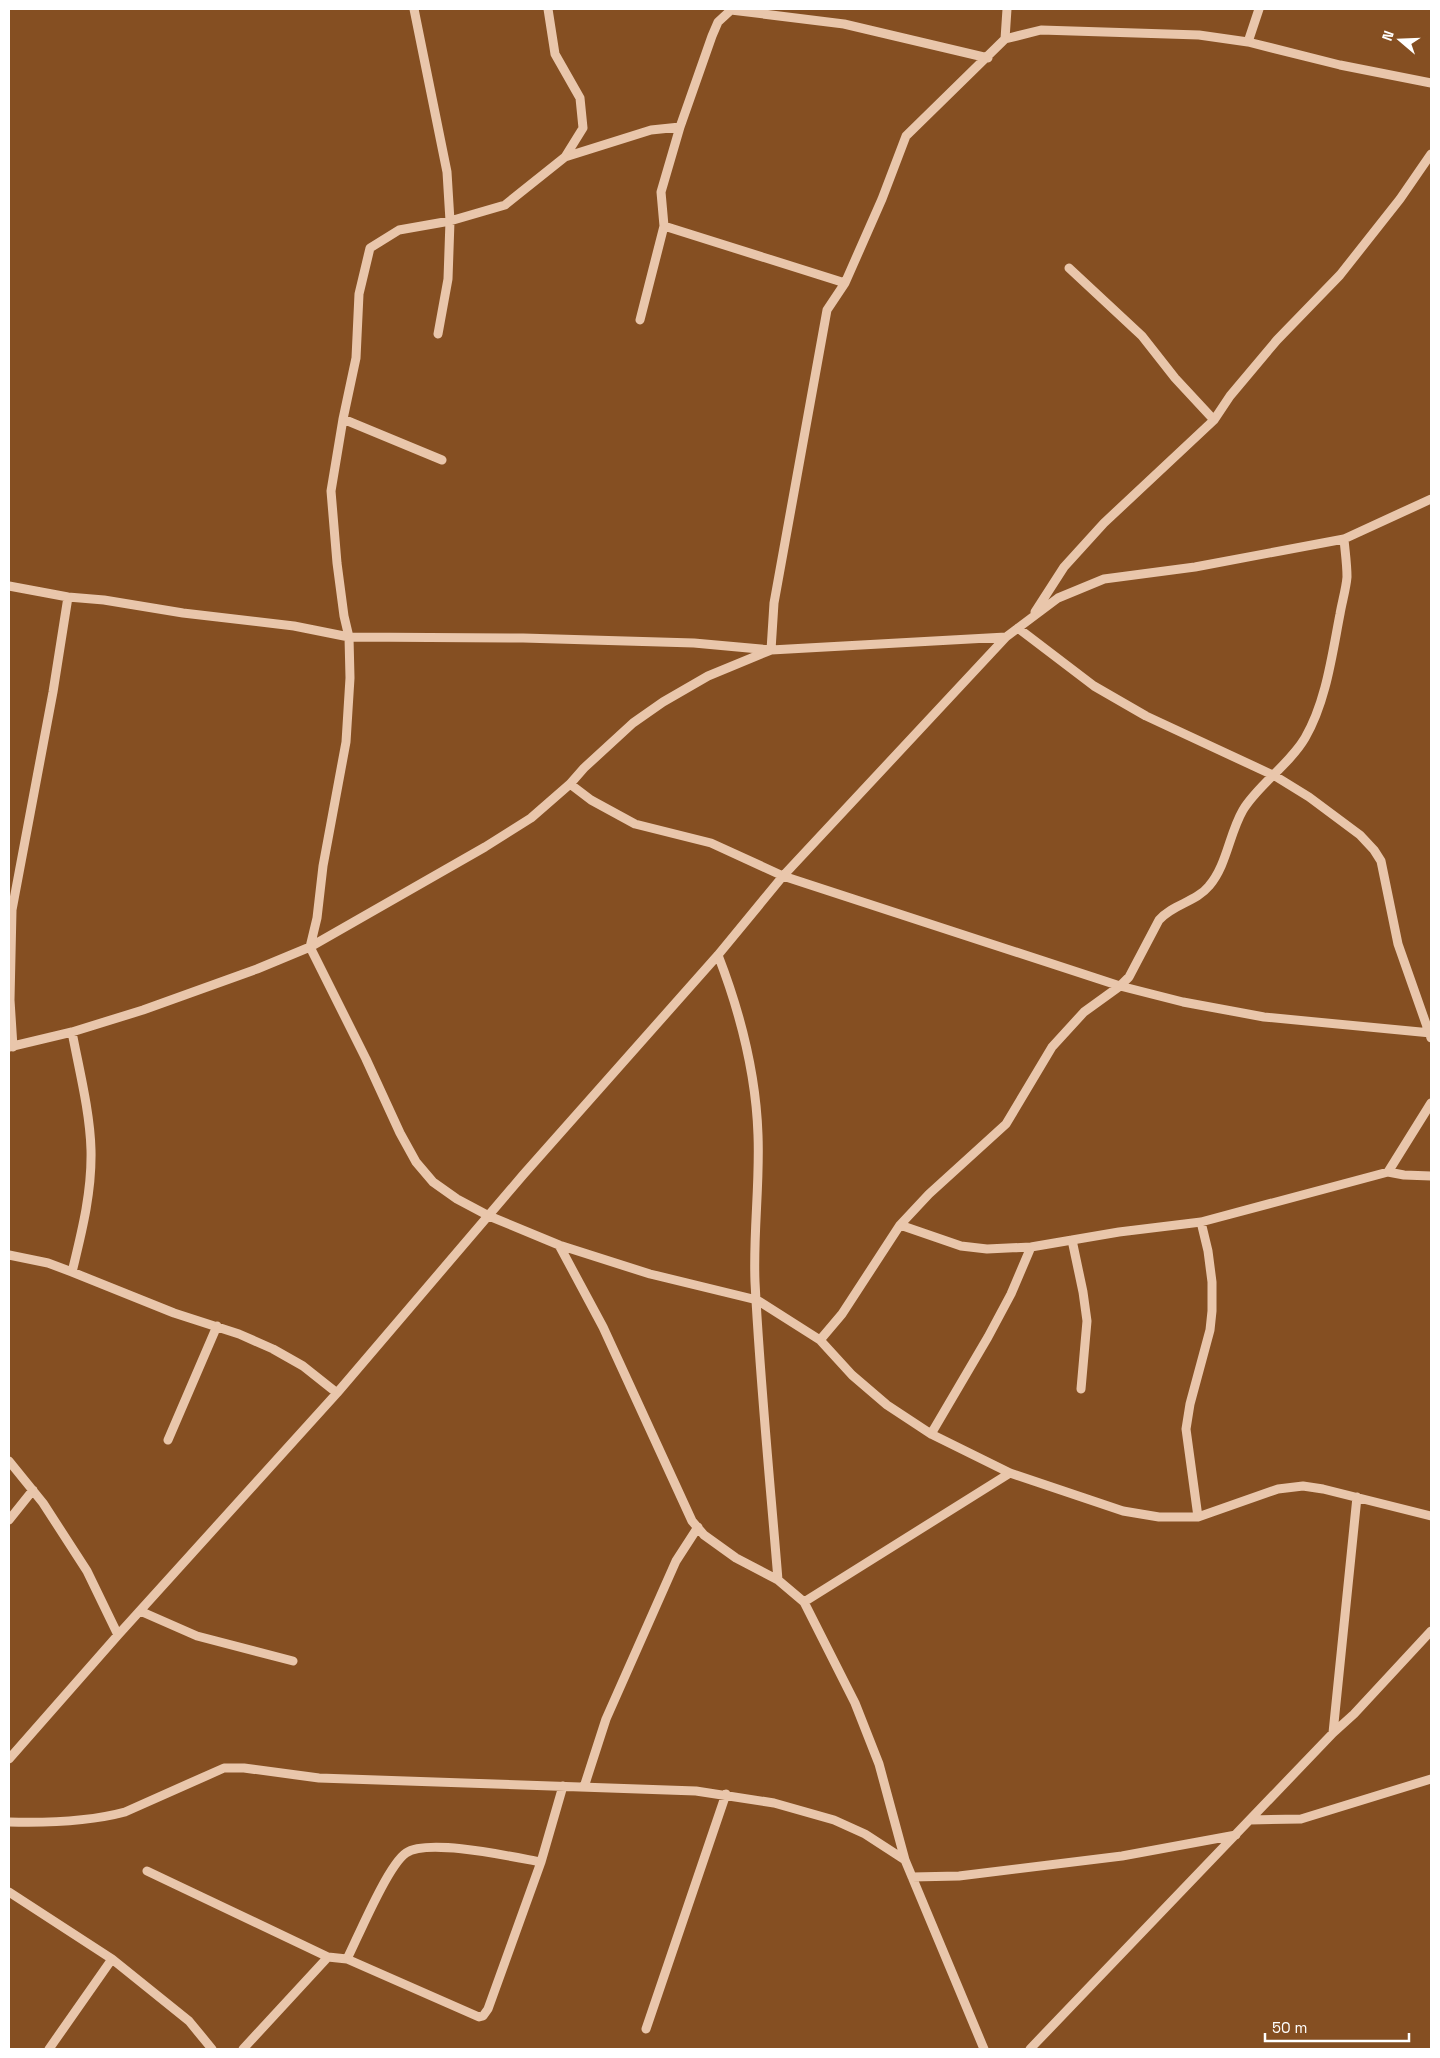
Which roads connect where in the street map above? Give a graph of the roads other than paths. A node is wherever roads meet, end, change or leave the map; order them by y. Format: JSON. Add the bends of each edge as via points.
{"nodes":[{"id":1,"x":414,"y":9,"type":"edge"},
{"id":2,"x":548,"y":9,"type":"edge"},
{"id":3,"x":1007,"y":9,"type":"edge"},
{"id":4,"x":1259,"y":9,"type":"edge"},
{"id":5,"x":1005,"y":39,"type":"junction"},
{"id":6,"x":1248,"y":42,"type":"junction"},
{"id":7,"x":988,"y":58,"type":"junction"},
{"id":8,"x":1431,"y":83,"type":"edge"},
{"id":9,"x":680,"y":127,"type":"junction"},
{"id":10,"x":1431,"y":154,"type":"edge"},
{"id":11,"x":565,"y":157,"type":"junction"},
{"id":12,"x":450,"y":221,"type":"junction"},
{"id":13,"x":664,"y":226,"type":"junction"},
{"id":14,"x":1069,"y":268,"type":"dead end"},
{"id":15,"x":845,"y":283,"type":"junction"},
{"id":16,"x":640,"y":320,"type":"dead end"},
{"id":17,"x":438,"y":334,"type":"dead end"},
{"id":18,"x":343,"y":419,"type":"junction"},
{"id":19,"x":1214,"y":420,"type":"junction"},
{"id":20,"x":442,"y":460,"type":"dead end"},
{"id":21,"x":1431,"y":499,"type":"edge"},
{"id":22,"x":1344,"y":539,"type":"junction"},
{"id":23,"x":9,"y":586,"type":"edge"},
{"id":24,"x":68,"y":597,"type":"junction"},
{"id":25,"x":1032,"y":616,"type":"junction"},
{"id":26,"x":1018,"y":628,"type":"junction"},
{"id":27,"x":349,"y":637,"type":"junction"},
{"id":28,"x":1006,"y":637,"type":"junction"},
{"id":29,"x":772,"y":650,"type":"junction"},
{"id":30,"x":1275,"y":776,"type":"junction"},
{"id":31,"x":570,"y":784,"type":"junction"},
{"id":32,"x":783,"y":876,"type":"junction"},
{"id":33,"x":310,"y":948,"type":"junction"},
{"id":34,"x":718,"y":955,"type":"junction"},
{"id":35,"x":1120,"y":986,"type":"junction"},
{"id":36,"x":72,"y":1032,"type":"junction"},
{"id":37,"x":1430,"y":1035,"type":"edge"},
{"id":38,"x":11,"y":1047,"type":"edge"},
{"id":39,"x":1431,"y":1103,"type":"edge"},
{"id":40,"x":1388,"y":1172,"type":"junction"},
{"id":41,"x":1431,"y":1176,"type":"edge"},
{"id":42,"x":489,"y":1216,"type":"junction"},
{"id":43,"x":1201,"y":1222,"type":"junction"},
{"id":44,"x":900,"y":1226,"type":"junction"},
{"id":45,"x":1072,"y":1240,"type":"junction"},
{"id":46,"x":559,"y":1245,"type":"junction"},
{"id":47,"x":1031,"y":1247,"type":"junction"},
{"id":48,"x":9,"y":1255,"type":"edge"},
{"id":49,"x":72,"y":1272,"type":"junction"},
{"id":50,"x":757,"y":1300,"type":"junction"},
{"id":51,"x":217,"y":1326,"type":"junction"},
{"id":52,"x":820,"y":1340,"type":"junction"},
{"id":53,"x":1082,"y":1389,"type":"dead end"},
{"id":54,"x":337,"y":1394,"type":"junction"},
{"id":55,"x":931,"y":1434,"type":"junction"},
{"id":56,"x":168,"y":1440,"type":"dead end"},
{"id":57,"x":9,"y":1461,"type":"edge"},
{"id":58,"x":1010,"y":1473,"type":"junction"},
{"id":59,"x":33,"y":1490,"type":"junction"},
{"id":60,"x":1357,"y":1497,"type":"junction"},
{"id":61,"x":1431,"y":1516,"type":"edge"},
{"id":62,"x":1198,"y":1517,"type":"junction"},
{"id":63,"x":9,"y":1520,"type":"edge"},
{"id":64,"x":698,"y":1527,"type":"junction"},
{"id":65,"x":778,"y":1580,"type":"junction"},
{"id":66,"x":804,"y":1602,"type":"junction"},
{"id":67,"x":140,"y":1611,"type":"junction"},
{"id":68,"x":1431,"y":1631,"type":"edge"},
{"id":69,"x":118,"y":1635,"type":"junction"},
{"id":70,"x":293,"y":1661,"type":"dead end"},
{"id":71,"x":1333,"y":1733,"type":"junction"},
{"id":72,"x":9,"y":1759,"type":"edge"},
{"id":73,"x":1431,"y":1779,"type":"edge"},
{"id":74,"x":563,"y":1786,"type":"junction"},
{"id":75,"x":584,"y":1787,"type":"junction"},
{"id":76,"x":726,"y":1794,"type":"junction"},
{"id":77,"x":1250,"y":1820,"type":"junction"},
{"id":78,"x":9,"y":1822,"type":"edge"},
{"id":79,"x":1236,"y":1835,"type":"junction"},
{"id":80,"x":904,"y":1860,"type":"junction"},
{"id":81,"x":541,"y":1862,"type":"junction"},
{"id":82,"x":147,"y":1872,"type":"dead end"},
{"id":83,"x":912,"y":1877,"type":"junction"},
{"id":84,"x":9,"y":1892,"type":"edge"},
{"id":85,"x":328,"y":1957,"type":"junction"},
{"id":86,"x":112,"y":1959,"type":"junction"},
{"id":87,"x":347,"y":1959,"type":"junction"},
{"id":88,"x":646,"y":2029,"type":"dead end"},
{"id":89,"x":49,"y":2049,"type":"edge"},
{"id":90,"x":212,"y":2049,"type":"edge"},
{"id":91,"x":243,"y":2049,"type":"edge"},
{"id":92,"x":984,"y":2049,"type":"edge"},
{"id":93,"x":1030,"y":2049,"type":"edge"}],
"edges":[{"from":1,"to":12,"type":"street","via":[[446,172]]},
{"from":2,"to":11,"type":"street","via":[[555,54],[580,98],[583,128]]},
{"from":3,"to":5,"type":"street"},
{"from":4,"to":6,"type":"street"},
{"from":5,"to":6,"type":"street","via":[[1041,30],[1199,35]]},
{"from":5,"to":7,"type":"street"},
{"from":6,"to":8,"type":"street","via":[[1340,66]]},
{"from":7,"to":9,"type":"street","via":[[844,24],[731,10],[718,22]]},
{"from":7,"to":15,"type":"street","via":[[906,136]]},
{"from":9,"to":11,"type":"street","via":[[651,130]]},
{"from":9,"to":13,"type":"street","via":[[661,192]]},
{"from":10,"to":19,"type":"street","via":[[1340,276],[1277,340]]},
{"from":11,"to":12,"type":"street","via":[[505,205]]},
{"from":12,"to":17,"type":"street","via":[[448,279]]},
{"from":12,"to":18,"type":"street","via":[[399,230],[370,248],[359,294],[356,358]]},
{"from":13,"to":15,"type":"street"},
{"from":13,"to":16,"type":"street"},
{"from":14,"to":19,"type":"street","via":[[1142,336]]},
{"from":15,"to":29,"type":"street","via":[[827,310],[774,603]]},
{"from":18,"to":20,"type":"street"},
{"from":18,"to":27,"type":"street","via":[[331,491],[337,563]]},
{"from":19,"to":25,"type":"street","via":[[1104,523],[1064,568]]},
{"from":21,"to":22,"type":"street"},
{"from":22,"to":25,"type":"street","via":[[1195,567],[1104,579],[1058,598]]},
{"from":22,"to":30,"type":"street","via":[[1347,577],[1320,704],[1304,739]]},
{"from":23,"to":24,"type":"street"},
{"from":24,"to":27,"type":"street","via":[[294,626]]},
{"from":24,"to":38,"type":"street","via":[[12,910]]},
{"from":25,"to":26,"type":"street"},
{"from":26,"to":28,"type":"street"},
{"from":26,"to":30,"type":"street","via":[[1094,686],[1146,716]]},
{"from":27,"to":29,"type":"street","via":[[694,643]]},
{"from":27,"to":33,"type":"street","via":[[346,742]]},
{"from":28,"to":29,"type":"street"},
{"from":28,"to":32,"type":"street"},
{"from":29,"to":31,"type":"street","via":[[708,676],[663,702],[633,723]]},
{"from":30,"to":35,"type":"street","via":[[1244,808],[1209,887],[1165,914]]},
{"from":30,"to":37,"type":"street","via":[[1360,835],[1381,861],[1398,944]]},
{"from":31,"to":32,"type":"street","via":[[591,800],[635,824],[711,843]]},
{"from":31,"to":33,"type":"street","via":[[531,818]]},
{"from":32,"to":34,"type":"street"},
{"from":32,"to":35,"type":"street"},
{"from":33,"to":36,"type":"street"},
{"from":33,"to":42,"type":"street","via":[[416,1162],[433,1182]]},
{"from":34,"to":42,"type":"street"},
{"from":34,"to":50,"type":"street","via":[[734,996],[756,1102]]},
{"from":35,"to":37,"type":"street","via":[[1183,1002],[1264,1016]]},
{"from":35,"to":44,"type":"street","via":[[1084,1012],[1052,1047],[1006,1124],[929,1194]]},
{"from":36,"to":38,"type":"street"},
{"from":36,"to":49,"type":"street","via":[[91,1148],[88,1203]]},
{"from":39,"to":40,"type":"street"},
{"from":40,"to":41,"type":"street"},
{"from":40,"to":43,"type":"street"},
{"from":42,"to":46,"type":"street"},
{"from":42,"to":54,"type":"street"},
{"from":43,"to":45,"type":"street"},
{"from":43,"to":62,"type":"street","via":[[1212,1282],[1212,1311],[1186,1429]]},
{"from":44,"to":47,"type":"street","via":[[961,1246],[987,1249]]},
{"from":44,"to":52,"type":"street","via":[[842,1314]]},
{"from":45,"to":47,"type":"street"},
{"from":45,"to":53,"type":"street","via":[[1087,1321]]},
{"from":46,"to":50,"type":"street","via":[[650,1274]]},
{"from":46,"to":64,"type":"street","via":[[603,1328],[692,1521]]},
{"from":47,"to":55,"type":"street","via":[[1011,1294]]},
{"from":48,"to":49,"type":"street"},
{"from":49,"to":51,"type":"street","via":[[174,1313]]},
{"from":50,"to":52,"type":"street"},
{"from":50,"to":65,"type":"street"},
{"from":51,"to":54,"type":"street","via":[[303,1366]]},
{"from":51,"to":56,"type":"street"},
{"from":52,"to":55,"type":"street","via":[[852,1375],[887,1405]]},
{"from":54,"to":67,"type":"street"},
{"from":55,"to":58,"type":"street"},
{"from":57,"to":59,"type":"street"},
{"from":58,"to":62,"type":"street","via":[[1123,1511],[1159,1517]]},
{"from":58,"to":66,"type":"street"},
{"from":59,"to":63,"type":"street"},
{"from":59,"to":69,"type":"street","via":[[87,1570]]},
{"from":60,"to":61,"type":"street"},
{"from":60,"to":62,"type":"street","via":[[1303,1486],[1278,1489]]},
{"from":60,"to":71,"type":"street"},
{"from":64,"to":65,"type":"street","via":[[736,1558]]},
{"from":64,"to":75,"type":"street","via":[[676,1561],[606,1719]]},
{"from":65,"to":66,"type":"street"},
{"from":66,"to":80,"type":"street","via":[[859,1712],[878,1764]]},
{"from":67,"to":69,"type":"street"},
{"from":67,"to":70,"type":"street","via":[[197,1636]]},
{"from":68,"to":71,"type":"street"},
{"from":69,"to":72,"type":"street"},
{"from":71,"to":77,"type":"street"},
{"from":73,"to":77,"type":"street","via":[[1301,1819]]},
{"from":74,"to":75,"type":"street"},
{"from":74,"to":78,"type":"street","via":[[319,1778],[224,1768],[108,1817]]},
{"from":74,"to":81,"type":"street"},
{"from":75,"to":76,"type":"street","via":[[696,1790]]},
{"from":76,"to":80,"type":"street","via":[[834,1820],[865,1834]]},
{"from":76,"to":88,"type":"street"},
{"from":77,"to":79,"type":"street"},
{"from":79,"to":83,"type":"street","via":[[1103,1858],[959,1876]]},
{"from":79,"to":93,"type":"street"},
{"from":80,"to":83,"type":"street"},
{"from":81,"to":87,"type":"street","via":[[450,1847],[411,1850],[404,1854],[382,1888]]},
{"from":81,"to":87,"type":"street","via":[[483,2016],[474,2016]]},
{"from":82,"to":85,"type":"street"},
{"from":83,"to":92,"type":"street"},
{"from":84,"to":86,"type":"street"},
{"from":85,"to":87,"type":"street"},
{"from":85,"to":91,"type":"street"},
{"from":86,"to":89,"type":"street"},
{"from":86,"to":90,"type":"street","via":[[188,2021]]}]}
